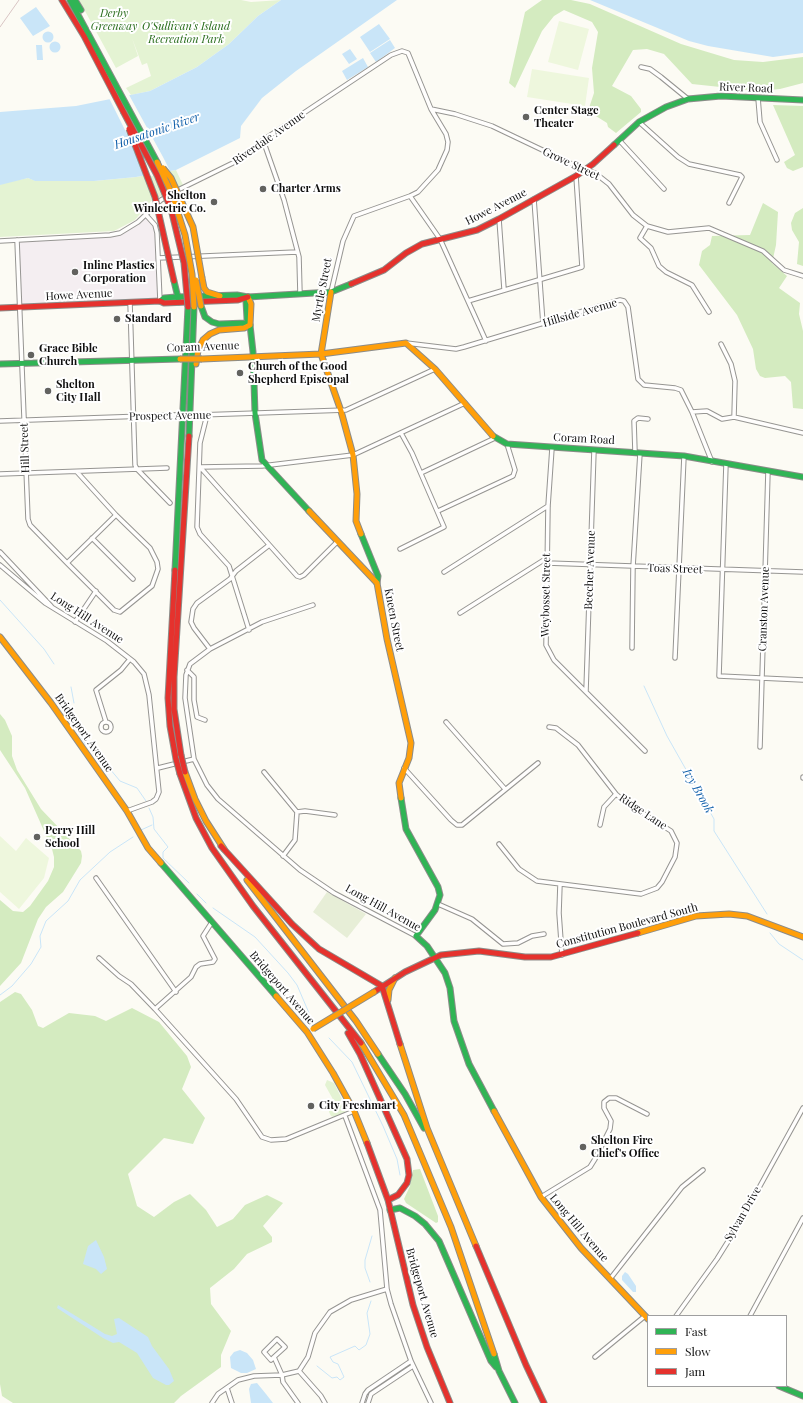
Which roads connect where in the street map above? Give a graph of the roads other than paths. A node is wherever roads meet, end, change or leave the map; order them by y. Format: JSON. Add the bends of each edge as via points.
{"nodes":[{"id":1,"x":62,"y":0,"type":"edge"},
{"id":2,"x":70,"y":0,"type":"edge"},
{"id":3,"x":75,"y":0,"type":"edge"},
{"id":4,"x":95,"y":50,"type":"junction"},
{"id":5,"x":410,"y":57,"type":"joint"},
{"id":6,"x":641,"y":66,"type":"dead end"},
{"id":7,"x":758,"y":98,"type":"junction"},
{"id":8,"x":688,"y":99,"type":"junction"},
{"id":9,"x":803,"y":100,"type":"edge"},
{"id":10,"x":430,"y":109,"type":"junction"},
{"id":11,"x":123,"y":111,"type":"junction"},
{"id":12,"x":639,"y":122,"type":"junction"},
{"id":13,"x":263,"y":140,"type":"junction"},
{"id":14,"x":620,"y":140,"type":"junction"},
{"id":15,"x":777,"y":160,"type":"dead end"},
{"id":16,"x":158,"y":162,"type":"junction"},
{"id":17,"x":586,"y":169,"type":"junction"},
{"id":18,"x":576,"y":176,"type":"junction"},
{"id":19,"x":664,"y":189,"type":"dead end"},
{"id":20,"x":410,"y":196,"type":"junction"},
{"id":21,"x":534,"y":199,"type":"junction"},
{"id":22,"x":729,"y":203,"type":"dead end"},
{"id":23,"x":146,"y":215,"type":"junction"},
{"id":24,"x":499,"y":219,"type":"junction"},
{"id":25,"x":647,"y":226,"type":"junction"},
{"id":26,"x":440,"y":239,"type":"junction"},
{"id":27,"x":17,"y":240,"type":"junction"},
{"id":28,"x":0,"y":241,"type":"edge"},
{"id":29,"x":188,"y":249,"type":"junction"},
{"id":30,"x":297,"y":252,"type":"junction"},
{"id":31,"x":158,"y":258,"type":"junction"},
{"id":32,"x":803,"y":276,"type":"edge"},
{"id":33,"x":540,"y":279,"type":"junction"},
{"id":34,"x":504,"y":289,"type":"junction"},
{"id":35,"x":331,"y":292,"type":"junction"},
{"id":36,"x":300,"y":294,"type":"junction"},
{"id":37,"x":220,"y":296,"type":"junction"},
{"id":38,"x":248,"y":297,"type":"junction"},
{"id":39,"x":177,"y":300,"type":"junction"},
{"id":40,"x":160,"y":301,"type":"junction"},
{"id":41,"x":468,"y":301,"type":"junction"},
{"id":42,"x":130,"y":302,"type":"junction"},
{"id":43,"x":191,"y":307,"type":"junction"},
{"id":44,"x":0,"y":308,"type":"edge"},
{"id":45,"x":20,"y":308,"type":"junction"},
{"id":46,"x":709,"y":312,"type":"dead end"},
{"id":47,"x":543,"y":324,"type":"junction"},
{"id":48,"x":250,"y":325,"type":"junction"},
{"id":49,"x":486,"y":341,"type":"junction"},
{"id":50,"x":406,"y":343,"type":"junction"},
{"id":51,"x":721,"y":344,"type":"dead end"},
{"id":52,"x":321,"y":354,"type":"junction"},
{"id":53,"x":253,"y":356,"type":"junction"},
{"id":54,"x":132,"y":359,"type":"junction"},
{"id":55,"x":22,"y":363,"type":"junction"},
{"id":56,"x":0,"y":364,"type":"edge"},
{"id":57,"x":435,"y":369,"type":"junction"},
{"id":58,"x":191,"y":396,"type":"junction"},
{"id":59,"x":465,"y":403,"type":"junction"},
{"id":60,"x":341,"y":411,"type":"junction"},
{"id":61,"x":692,"y":412,"type":"junction"},
{"id":62,"x":255,"y":413,"type":"junction"},
{"id":63,"x":207,"y":415,"type":"junction"},
{"id":64,"x":133,"y":416,"type":"junction"},
{"id":65,"x":734,"y":418,"type":"junction"},
{"id":66,"x":648,"y":419,"type":"dead end"},
{"id":67,"x":24,"y":420,"type":"junction"},
{"id":68,"x":0,"y":421,"type":"edge"},
{"id":69,"x":401,"y":433,"type":"junction"},
{"id":70,"x":803,"y":433,"type":"edge"},
{"id":71,"x":495,"y":438,"type":"junction"},
{"id":72,"x":507,"y":444,"type":"junction"},
{"id":73,"x":552,"y":448,"type":"junction"},
{"id":74,"x":594,"y":450,"type":"junction"},
{"id":75,"x":637,"y":453,"type":"junction"},
{"id":76,"x":353,"y":455,"type":"junction"},
{"id":77,"x":684,"y":456,"type":"junction"},
{"id":78,"x":712,"y":462,"type":"junction"},
{"id":79,"x":726,"y":464,"type":"junction"},
{"id":80,"x":266,"y":466,"type":"junction"},
{"id":81,"x":200,"y":467,"type":"junction"},
{"id":82,"x":167,"y":468,"type":"dead end"},
{"id":83,"x":137,"y":469,"type":"junction"},
{"id":84,"x":768,"y":471,"type":"junction"},
{"id":85,"x":77,"y":472,"type":"junction"},
{"id":86,"x":26,"y":473,"type":"junction"},
{"id":87,"x":421,"y":473,"type":"junction"},
{"id":88,"x":0,"y":474,"type":"edge"},
{"id":89,"x":803,"y":477,"type":"edge"},
{"id":90,"x":170,"y":503,"type":"dead end"},
{"id":91,"x":548,"y":506,"type":"junction"},
{"id":92,"x":438,"y":511,"type":"junction"},
{"id":93,"x":116,"y":515,"type":"junction"},
{"id":94,"x":92,"y":538,"type":"junction"},
{"id":95,"x":337,"y":542,"type":"junction"},
{"id":96,"x":268,"y":546,"type":"junction"},
{"id":97,"x":400,"y":549,"type":"dead end"},
{"id":98,"x":0,"y":552,"type":"edge"},
{"id":99,"x":547,"y":558,"type":"junction"},
{"id":100,"x":67,"y":563,"type":"junction"},
{"id":101,"x":547,"y":564,"type":"junction"},
{"id":102,"x":0,"y":565,"type":"edge"},
{"id":103,"x":590,"y":566,"type":"junction"},
{"id":104,"x":633,"y":567,"type":"junction"},
{"id":105,"x":679,"y":569,"type":"junction"},
{"id":106,"x":722,"y":570,"type":"junction"},
{"id":107,"x":444,"y":572,"type":"dead end"},
{"id":108,"x":766,"y":572,"type":"junction"},
{"id":109,"x":803,"y":572,"type":"edge"},
{"id":110,"x":233,"y":576,"type":"junction"},
{"id":111,"x":133,"y":579,"type":"dead end"},
{"id":112,"x":377,"y":583,"type":"junction"},
{"id":113,"x":96,"y":591,"type":"junction"},
{"id":114,"x":313,"y":605,"type":"dead end"},
{"id":115,"x":53,"y":608,"type":"junction"},
{"id":116,"x":460,"y":613,"type":"dead end"},
{"id":117,"x":75,"y":622,"type":"junction"},
{"id":118,"x":249,"y":630,"type":"junction"},
{"id":119,"x":0,"y":638,"type":"edge"},
{"id":120,"x":632,"y":648,"type":"dead end"},
{"id":121,"x":210,"y":649,"type":"junction"},
{"id":122,"x":675,"y":658,"type":"dead end"},
{"id":123,"x":130,"y":659,"type":"junction"},
{"id":124,"x":187,"y":670,"type":"junction"},
{"id":125,"x":761,"y":679,"type":"junction"},
{"id":126,"x":803,"y":680,"type":"edge"},
{"id":127,"x":586,"y":691,"type":"junction"},
{"id":128,"x":205,"y":720,"type":"dead end"},
{"id":129,"x":106,"y":722,"type":"dead end"},
{"id":130,"x":446,"y":722,"type":"dead end"},
{"id":131,"x":549,"y":727,"type":"dead end"},
{"id":132,"x":760,"y":747,"type":"dead end"},
{"id":133,"x":646,"y":751,"type":"dead end"},
{"id":134,"x":194,"y":759,"type":"junction"},
{"id":135,"x":538,"y":764,"type":"dead end"},
{"id":136,"x":158,"y":768,"type":"junction"},
{"id":137,"x":404,"y":768,"type":"junction"},
{"id":138,"x":264,"y":772,"type":"dead end"},
{"id":139,"x":182,"y":773,"type":"junction"},
{"id":140,"x":505,"y":789,"type":"junction"},
{"id":141,"x":616,"y":794,"type":"junction"},
{"id":142,"x":126,"y":811,"type":"junction"},
{"id":143,"x":297,"y":812,"type":"junction"},
{"id":144,"x":335,"y":815,"type":"dead end"},
{"id":145,"x":600,"y":825,"type":"dead end"},
{"id":146,"x":499,"y":844,"type":"dead end"},
{"id":147,"x":221,"y":846,"type":"junction"},
{"id":148,"x":283,"y":856,"type":"junction"},
{"id":149,"x":96,"y":878,"type":"dead end"},
{"id":150,"x":560,"y":884,"type":"junction"},
{"id":151,"x":438,"y":904,"type":"junction"},
{"id":152,"x":212,"y":922,"type":"junction"},
{"id":153,"x":544,"y":934,"type":"dead end"},
{"id":154,"x":416,"y":936,"type":"junction"},
{"id":155,"x":803,"y":936,"type":"edge"},
{"id":156,"x":562,"y":955,"type":"junction"},
{"id":157,"x":435,"y":957,"type":"junction"},
{"id":158,"x":99,"y":958,"type":"dead end"},
{"id":159,"x":395,"y":978,"type":"junction"},
{"id":160,"x":382,"y":986,"type":"junction"},
{"id":161,"x":176,"y":992,"type":"junction"},
{"id":162,"x":388,"y":1004,"type":"junction"},
{"id":163,"x":155,"y":1009,"type":"junction"},
{"id":164,"x":334,"y":1009,"type":"junction"},
{"id":165,"x":307,"y":1032,"type":"junction"},
{"id":166,"x":803,"y":1108,"type":"edge"},
{"id":167,"x":354,"y":1111,"type":"junction"},
{"id":168,"x":647,"y":1114,"type":"dead end"},
{"id":169,"x":345,"y":1116,"type":"junction"},
{"id":170,"x":442,"y":1161,"type":"junction"},
{"id":171,"x":703,"y":1170,"type":"dead end"},
{"id":172,"x":540,"y":1197,"type":"junction"},
{"id":173,"x":388,"y":1200,"type":"junction"},
{"id":174,"x":390,"y":1210,"type":"junction"},
{"id":175,"x":803,"y":1218,"type":"edge"},
{"id":176,"x":610,"y":1279,"type":"junction"},
{"id":177,"x":387,"y":1289,"type":"junction"},
{"id":178,"x":677,"y":1315,"type":"edge"},
{"id":179,"x":751,"y":1315,"type":"edge"},
{"id":180,"x":646,"y":1317,"type":"edge"},
{"id":181,"x":274,"y":1357,"type":"junction"},
{"id":182,"x":595,"y":1357,"type":"dead end"},
{"id":183,"x":411,"y":1361,"type":"junction"},
{"id":184,"x":413,"y":1366,"type":"junction"},
{"id":185,"x":499,"y":1370,"type":"junction"},
{"id":186,"x":299,"y":1371,"type":"junction"},
{"id":187,"x":282,"y":1375,"type":"junction"},
{"id":188,"x":781,"y":1387,"type":"edge"},
{"id":189,"x":226,"y":1388,"type":"junction"},
{"id":190,"x":370,"y":1392,"type":"junction"},
{"id":191,"x":803,"y":1396,"type":"edge"},
{"id":192,"x":212,"y":1403,"type":"edge"},
{"id":193,"x":232,"y":1403,"type":"edge"},
{"id":194,"x":298,"y":1403,"type":"edge"},
{"id":195,"x":325,"y":1403,"type":"edge"},
{"id":196,"x":362,"y":1403,"type":"edge"},
{"id":197,"x":368,"y":1403,"type":"edge"},
{"id":198,"x":431,"y":1403,"type":"edge"},
{"id":199,"x":450,"y":1403,"type":"edge"},
{"id":200,"x":515,"y":1403,"type":"edge"},
{"id":201,"x":544,"y":1403,"type":"edge"}],
"edges":[{"from":1,"to":4,"type":"main road"},
{"from":2,"to":4,"type":"main road"},
{"from":3,"to":4,"type":"main road"},
{"from":4,"to":11,"type":"main road"},
{"from":4,"to":16,"type":"main road"},
{"from":5,"to":10,"type":"street","name":"Myrtle Street"},
{"from":5,"to":13,"type":"street","name":"Riverdale Avenue","via":[[404,51],[391,55]]},
{"from":6,"to":8,"type":"street","via":[[661,77]]},
{"from":7,"to":8,"type":"main road","name":"River Road","via":[[721,96]]},
{"from":7,"to":9,"type":"main road","name":"River Road"},
{"from":7,"to":15,"type":"street","via":[[760,122]]},
{"from":8,"to":12,"type":"main road","name":"Howe Avenue","via":[[666,107]]},
{"from":10,"to":17,"type":"street","name":"Grove Street","via":[[492,126]]},
{"from":10,"to":20,"type":"street","name":"Myrtle Street","via":[[446,134],[447,150],[438,170],[424,186]]},
{"from":11,"to":39,"type":"main road","bridge":true,"via":[[155,197]]},
{"from":11,"to":43,"type":"main road","bridge":true,"via":[[157,175],[171,209]]},
{"from":12,"to":14,"type":"main road","name":"Howe Avenue"},
{"from":12,"to":22,"type":"street","via":[[689,164],[740,175],[742,177]]},
{"from":13,"to":23,"type":"street","name":"Riverdale Avenue","via":[[243,158],[161,200]]},
{"from":13,"to":30,"type":"street","via":[[284,200]]},
{"from":14,"to":17,"type":"main road","name":"Howe Avenue"},
{"from":14,"to":19,"type":"street"},
{"from":16,"to":29,"type":"main road","bridge":true,"via":[[175,204]]},
{"from":16,"to":37,"type":"main road","bridge":true,"via":[[171,178],[190,220],[198,245],[205,291]]},
{"from":17,"to":18,"type":"main road","name":"Howe Avenue"},
{"from":17,"to":25,"type":"street","name":"Grove Street","via":[[609,184],[633,215]]},
{"from":18,"to":21,"type":"main road","name":"Howe Avenue"},
{"from":18,"to":33,"type":"street","via":[[582,267]]},
{"from":20,"to":26,"type":"street"},
{"from":20,"to":35,"type":"street","name":"Myrtle Street","via":[[354,216],[343,241]]},
{"from":21,"to":24,"type":"main road","name":"Howe Avenue"},
{"from":21,"to":33,"type":"street"},
{"from":23,"to":27,"type":"street","name":"Riverdale Avenue","via":[[129,228],[110,235]]},
{"from":23,"to":31,"type":"street","via":[[155,225]]},
{"from":24,"to":26,"type":"main road","name":"Howe Avenue","via":[[477,230]]},
{"from":24,"to":34,"type":"street"},
{"from":25,"to":32,"type":"street","name":"Grove Street","via":[[668,232],[709,228],[769,254],[784,270]]},
{"from":25,"to":46,"type":"street","via":[[640,238],[651,248],[659,266],[692,285]]},
{"from":26,"to":35,"type":"main road","name":"Howe Avenue","via":[[414,248],[384,270]]},
{"from":26,"to":41,"type":"street"},
{"from":27,"to":28,"type":"street","name":"Riverdale Avenue"},
{"from":27,"to":45,"type":"street","name":"Hill Street"},
{"from":29,"to":43,"type":"main road","bridge":true},
{"from":29,"to":48,"type":"main road","bridge":true,"via":[[193,261],[200,306],[205,316],[219,324]]},
{"from":30,"to":31,"type":"street"},
{"from":30,"to":36,"type":"street"},
{"from":31,"to":40,"type":"street"},
{"from":33,"to":34,"type":"street"},
{"from":33,"to":47,"type":"street"},
{"from":34,"to":41,"type":"street"},
{"from":35,"to":36,"type":"main road","name":"Howe Avenue"},
{"from":35,"to":52,"type":"main road","name":"Myrtle Street"},
{"from":36,"to":38,"type":"main road","name":"Howe Avenue"},
{"from":37,"to":38,"type":"main road","name":"Howe Avenue"},
{"from":37,"to":39,"type":"main road","name":"Howe Avenue"},
{"from":38,"to":39,"type":"main road","name":"Howe Avenue","via":[[238,300]]},
{"from":38,"to":48,"type":"main road","name":"Kneen Street"},
{"from":39,"to":40,"type":"main road","name":"Howe Avenue","via":[[164,298]]},
{"from":40,"to":42,"type":"main road","name":"Howe Avenue"},
{"from":41,"to":49,"type":"street"},
{"from":42,"to":45,"type":"main road","name":"Howe Avenue"},
{"from":42,"to":54,"type":"street"},
{"from":43,"to":58,"type":"main road"},
{"from":43,"to":139,"type":"main road","bridge":true,"via":[[168,698],[176,759]]},
{"from":44,"to":45,"type":"main road","name":"Howe Avenue"},
{"from":45,"to":55,"type":"street","name":"Hill Street"},
{"from":47,"to":49,"type":"street","name":"Hillside Avenue"},
{"from":47,"to":61,"type":"street","name":"Hillside Avenue","via":[[620,300],[624,301],[628,307],[638,380],[644,385],[681,390]]},
{"from":48,"to":53,"type":"main road","name":"Kneen Street"},
{"from":48,"to":58,"type":"main road","via":[[220,330],[203,340],[198,350]]},
{"from":49,"to":50,"type":"street","name":"Hillside Avenue","via":[[456,349]]},
{"from":50,"to":52,"type":"main road","name":"Coram Avenue"},
{"from":50,"to":57,"type":"main road","name":"Coram Road"},
{"from":51,"to":65,"type":"street","via":[[731,364],[735,381]]},
{"from":52,"to":53,"type":"main road","name":"Coram Avenue"},
{"from":52,"to":60,"type":"main road","name":"Myrtle Street"},
{"from":53,"to":54,"type":"main road","name":"Coram Avenue","bridge":true},
{"from":53,"to":62,"type":"main road","name":"Kneen Street"},
{"from":54,"to":55,"type":"main road","name":"Coram Avenue"},
{"from":54,"to":64,"type":"street"},
{"from":55,"to":56,"type":"main road","name":"Coram Avenue"},
{"from":55,"to":67,"type":"street","name":"Hill Street"},
{"from":57,"to":59,"type":"main road","name":"Coram Road"},
{"from":57,"to":60,"type":"street","name":"Prospect Avenue"},
{"from":58,"to":139,"type":"main road","bridge":true,"via":[[174,677],[174,709]]},
{"from":59,"to":69,"type":"street"},
{"from":59,"to":71,"type":"main road","name":"Coram Road"},
{"from":60,"to":62,"type":"street","name":"Prospect Avenue"},
{"from":60,"to":76,"type":"main road","name":"Myrtle Street"},
{"from":61,"to":65,"type":"street","via":[[707,411],[722,419]]},
{"from":61,"to":78,"type":"street","name":"Hillside Avenue"},
{"from":62,"to":63,"type":"street","name":"Prospect Avenue"},
{"from":62,"to":80,"type":"main road","name":"Kneen Street","via":[[261,458]]},
{"from":63,"to":64,"type":"street","name":"Prospect Avenue","bridge":true},
{"from":63,"to":81,"type":"street","via":[[200,443]]},
{"from":64,"to":67,"type":"street","name":"Prospect Avenue"},
{"from":64,"to":83,"type":"street"},
{"from":65,"to":70,"type":"street"},
{"from":66,"to":75,"type":"street","via":[[638,418],[634,421]]},
{"from":67,"to":68,"type":"street","name":"Prospect Avenue"},
{"from":67,"to":86,"type":"street","name":"Hill Street"},
{"from":69,"to":76,"type":"street"},
{"from":69,"to":87,"type":"street"},
{"from":71,"to":72,"type":"main road","name":"Coram Road"},
{"from":71,"to":87,"type":"street"},
{"from":72,"to":73,"type":"main road","name":"Coram Road"},
{"from":72,"to":92,"type":"street","via":[[514,470],[513,476]]},
{"from":73,"to":74,"type":"main road","name":"Coram Road"},
{"from":73,"to":91,"type":"street","name":"Weybosset Street"},
{"from":74,"to":75,"type":"main road","name":"Coram Road"},
{"from":74,"to":103,"type":"street","name":"Beecher Avenue"},
{"from":75,"to":77,"type":"main road","name":"Coram Road"},
{"from":75,"to":104,"type":"street"},
{"from":76,"to":80,"type":"street"},
{"from":76,"to":112,"type":"main road","name":"Myrtle Street","via":[[357,494],[356,521],[378,576]]},
{"from":77,"to":78,"type":"main road","name":"Coram Road"},
{"from":77,"to":105,"type":"street"},
{"from":78,"to":79,"type":"main road","name":"Coram Road"},
{"from":79,"to":84,"type":"main road","name":"Coram Road"},
{"from":79,"to":106,"type":"street"},
{"from":80,"to":81,"type":"street"},
{"from":80,"to":95,"type":"main road","name":"Kneen Street"},
{"from":81,"to":96,"type":"street"},
{"from":81,"to":110,"type":"street","via":[[197,527],[200,534],[229,566]]},
{"from":82,"to":83,"type":"street"},
{"from":83,"to":85,"type":"street"},
{"from":83,"to":90,"type":"street"},
{"from":84,"to":89,"type":"main road","name":"Coram Road"},
{"from":84,"to":108,"type":"street","name":"Cranston Avenue"},
{"from":85,"to":86,"type":"street"},
{"from":85,"to":93,"type":"street"},
{"from":86,"to":88,"type":"street"},
{"from":86,"to":100,"type":"street","name":"Hill Street","via":[[26,511],[29,522]]},
{"from":87,"to":92,"type":"street"},
{"from":91,"to":99,"type":"street","name":"Weybosset Street"},
{"from":91,"to":107,"type":"street"},
{"from":92,"to":97,"type":"street","via":[[444,527],[442,530]]},
{"from":93,"to":94,"type":"street"},
{"from":93,"to":113,"type":"street","name":"Hill Street","via":[[154,554],[158,569],[154,581],[145,593],[120,612],[114,610]]},
{"from":94,"to":100,"type":"street"},
{"from":94,"to":111,"type":"street"},
{"from":95,"to":96,"type":"street","via":[[300,577]]},
{"from":95,"to":112,"type":"main road","name":"Kneen Street"},
{"from":96,"to":110,"type":"street"},
{"from":98,"to":115,"type":"street"},
{"from":99,"to":101,"type":"street","name":"Weybosset Street"},
{"from":99,"to":116,"type":"street"},
{"from":100,"to":113,"type":"street","name":"Hill Street"},
{"from":101,"to":103,"type":"street","name":"Toas Street"},
{"from":101,"to":127,"type":"street","name":"Weybosset Street","via":[[546,646],[554,660]]},
{"from":102,"to":115,"type":"street","name":"Long Hill Avenue"},
{"from":103,"to":104,"type":"street","name":"Toas Street"},
{"from":103,"to":127,"type":"street","name":"Beecher Avenue"},
{"from":104,"to":105,"type":"street","name":"Toas Street"},
{"from":104,"to":120,"type":"street"},
{"from":105,"to":106,"type":"street","name":"Toas Street"},
{"from":105,"to":122,"type":"street"},
{"from":106,"to":108,"type":"street","name":"Toas Street"},
{"from":106,"to":125,"type":"street","via":[[719,676]]},
{"from":108,"to":109,"type":"street","name":"Toas Street"},
{"from":108,"to":125,"type":"street","name":"Cranston Avenue"},
{"from":110,"to":118,"type":"street"},
{"from":110,"to":121,"type":"street","via":[[197,603],[191,615],[194,628]]},
{"from":112,"to":137,"type":"main road","name":"Kneen Street","via":[[411,743],[409,758]]},
{"from":113,"to":117,"type":"street"},
{"from":114,"to":118,"type":"street","via":[[276,617]]},
{"from":115,"to":117,"type":"street","name":"Long Hill Avenue"},
{"from":117,"to":123,"type":"street","name":"Long Hill Avenue","via":[[104,639]]},
{"from":118,"to":121,"type":"street"},
{"from":119,"to":142,"type":"main road","name":"Bridgeport Avenue","via":[[51,703]]},
{"from":121,"to":124,"type":"street","via":[[193,661]]},
{"from":123,"to":129,"type":"street","via":[[121,670],[96,690]]},
{"from":123,"to":136,"type":"street","name":"Long Hill Avenue","via":[[140,668],[147,683]]},
{"from":124,"to":128,"type":"street","via":[[194,677],[197,716]]},
{"from":124,"to":134,"type":"street","name":"Long Hill Avenue","via":[[185,698]]},
{"from":125,"to":126,"type":"street"},
{"from":125,"to":132,"type":"street","name":"Cranston Avenue"},
{"from":127,"to":133,"type":"street","name":"Weybosset Street"},
{"from":130,"to":140,"type":"street"},
{"from":131,"to":141,"type":"street","name":"Ridge Lane","via":[[556,728],[578,745]]},
{"from":134,"to":136,"type":"street"},
{"from":134,"to":148,"type":"street","name":"Long Hill Avenue","via":[[207,785],[218,799]]},
{"from":135,"to":140,"type":"street"},
{"from":136,"to":142,"type":"street","name":"Long Hill Avenue","via":[[159,795],[152,802]]},
{"from":137,"to":140,"type":"street","via":[[457,825],[469,821]]},
{"from":137,"to":151,"type":"main road","name":"Kneen Street","via":[[400,783],[406,830],[438,887]]},
{"from":138,"to":143,"type":"street"},
{"from":139,"to":147,"type":"main road"},
{"from":139,"to":164,"type":"main road","via":[[196,818],[212,848],[253,906]]},
{"from":141,"to":145,"type":"street","via":[[604,807]]},
{"from":141,"to":150,"type":"street","name":"Ridge Lane","via":[[665,826],[675,837],[675,857],[662,882],[651,892],[641,894]]},
{"from":142,"to":152,"type":"main road","name":"Bridgeport Avenue","via":[[148,848]]},
{"from":143,"to":144,"type":"street"},
{"from":143,"to":148,"type":"street","via":[[295,840]]},
{"from":146,"to":150,"type":"street","name":"Ridge Lane","via":[[519,869],[537,881]]},
{"from":147,"to":160,"type":"main road","via":[[313,944],[332,958]]},
{"from":147,"to":170,"type":"main road","via":[[356,1021],[405,1094]]},
{"from":148,"to":154,"type":"street","name":"Long Hill Avenue","via":[[334,893]]},
{"from":149,"to":161,"type":"street"},
{"from":150,"to":156,"type":"street"},
{"from":151,"to":153,"type":"street","via":[[472,919],[503,944],[518,943],[532,936]]},
{"from":151,"to":154,"type":"main road"},
{"from":152,"to":161,"type":"street","via":[[203,936],[215,959],[196,967],[194,974]]},
{"from":152,"to":165,"type":"main road","name":"Bridgeport Avenue"},
{"from":154,"to":157,"type":"main road","name":"Long Hill Avenue"},
{"from":155,"to":156,"type":"main road","name":"Constitution Boulevard South","via":[[747,916],[714,914],[673,922]]},
{"from":156,"to":157,"type":"main road","name":"Constitution Boulevard South","via":[[534,957],[467,951]]},
{"from":157,"to":159,"type":"main road","name":"Constitution Boulevard South"},
{"from":157,"to":172,"type":"main road","name":"Long Hill Avenue","via":[[450,988],[454,1021],[469,1064]]},
{"from":158,"to":163,"type":"street","via":[[131,984]]},
{"from":159,"to":160,"type":"main road","name":"Constitution Boulevard South"},
{"from":159,"to":162,"type":"main road","via":[[389,990]]},
{"from":160,"to":162,"type":"main road"},
{"from":160,"to":165,"type":"main road","name":"Constitution Boulevard South","bridge":true},
{"from":161,"to":163,"type":"street"},
{"from":162,"to":170,"type":"main road","via":[[421,1111]]},
{"from":163,"to":169,"type":"street","via":[[236,1099],[262,1137],[271,1140],[286,1139]]},
{"from":164,"to":173,"type":"main road","via":[[360,1054],[407,1159],[407,1183],[398,1196]]},
{"from":164,"to":185,"type":"main road","via":[[364,1046],[404,1115],[451,1227]]},
{"from":165,"to":167,"type":"main road","name":"Bridgeport Avenue","via":[[334,1073]]},
{"from":166,"to":178,"type":"street","name":"Sylvan Drive","via":[[739,1224]]},
{"from":167,"to":169,"type":"street"},
{"from":167,"to":173,"type":"main road","name":"Bridgeport Avenue"},
{"from":168,"to":172,"type":"street","via":[[616,1098],[609,1098],[604,1102],[604,1108],[611,1121],[610,1129],[590,1167]]},
{"from":169,"to":177,"type":"street","via":[[380,1210]]},
{"from":170,"to":201,"type":"main road"},
{"from":171,"to":176,"type":"street","via":[[682,1187]]},
{"from":172,"to":176,"type":"main road","name":"Long Hill Avenue","via":[[561,1225]]},
{"from":173,"to":174,"type":"main road","name":"Bridgeport Avenue"},
{"from":174,"to":185,"type":"main road","via":[[400,1208],[415,1216],[439,1241],[491,1361]]},
{"from":174,"to":199,"type":"main road","name":"Bridgeport Avenue","via":[[414,1311]]},
{"from":175,"to":179,"type":"street"},
{"from":176,"to":180,"type":"main road","name":"Long Hill Avenue"},
{"from":177,"to":183,"type":"street"},
{"from":177,"to":186,"type":"street","via":[[351,1300],[330,1312],[315,1333],[308,1357]]},
{"from":180,"to":182,"type":"street"},
{"from":181,"to":181,"type":"street","via":[[285,1346],[277,1339],[264,1352],[271,1360]]},
{"from":181,"to":187,"type":"street"},
{"from":183,"to":184,"type":"street"},
{"from":183,"to":190,"type":"street"},
{"from":184,"to":190,"type":"street"},
{"from":184,"to":198,"type":"street"},
{"from":185,"to":200,"type":"main road"},
{"from":186,"to":187,"type":"street"},
{"from":186,"to":195,"type":"street"},
{"from":187,"to":189,"type":"street","via":[[254,1376],[238,1380]]},
{"from":187,"to":194,"type":"street","via":[[283,1382]]},
{"from":188,"to":191,"type":"main road"},
{"from":189,"to":192,"type":"street"},
{"from":189,"to":193,"type":"street"},
{"from":190,"to":196,"type":"street","via":[[365,1394]]},
{"from":190,"to":197,"type":"street"}]}
